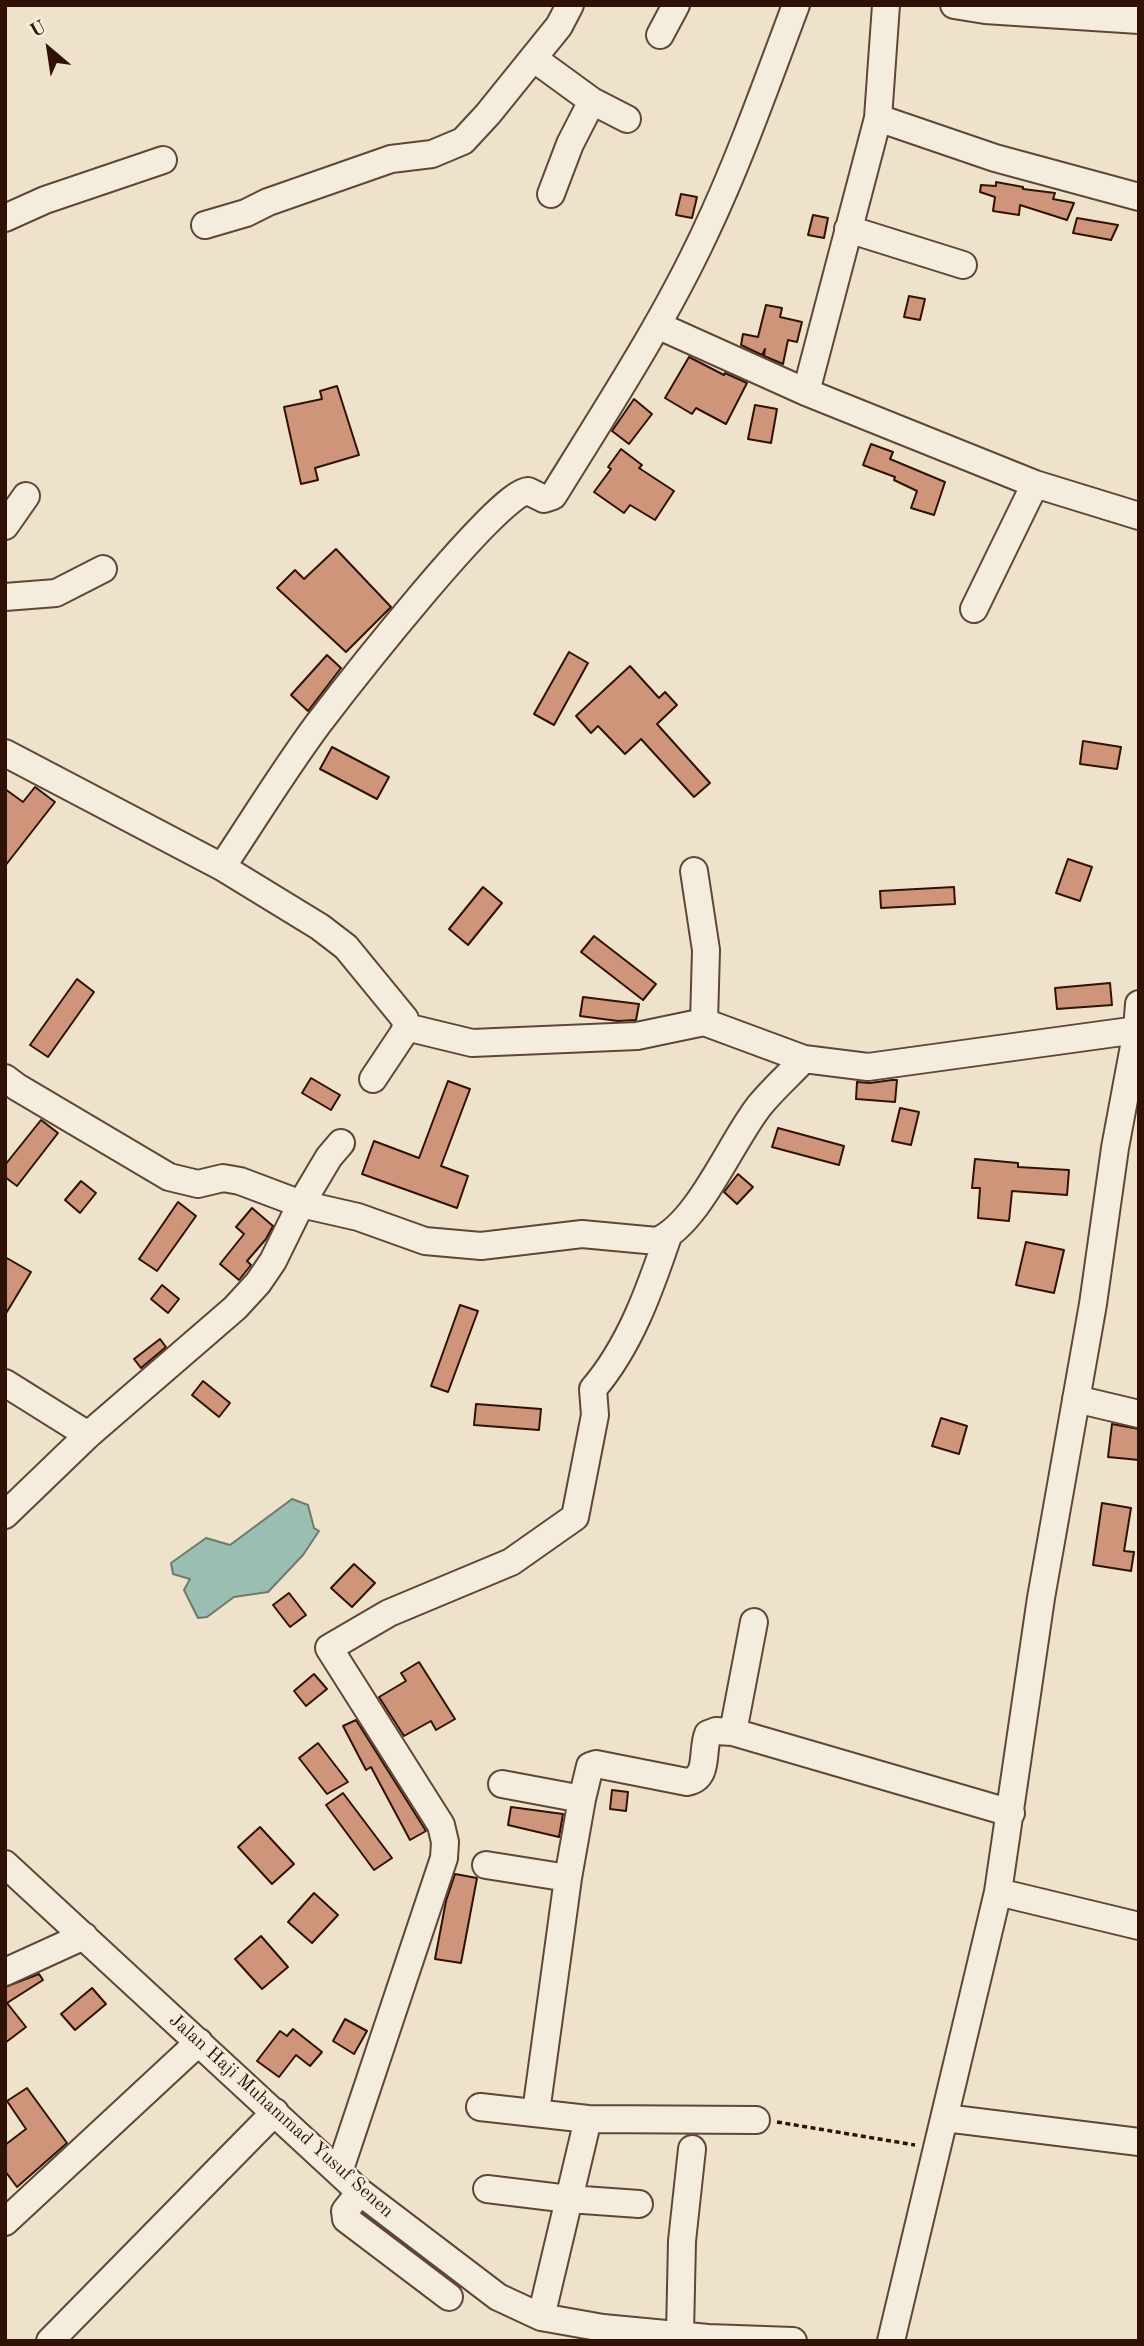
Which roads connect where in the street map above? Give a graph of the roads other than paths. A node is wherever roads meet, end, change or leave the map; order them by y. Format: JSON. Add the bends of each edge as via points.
{"nodes":[{"id":1,"x":570,"y":5,"type":"edge"},
{"id":2,"x":676,"y":5,"type":"edge"},
{"id":3,"x":796,"y":5,"type":"edge"},
{"id":4,"x":886,"y":5,"type":"edge"},
{"id":5,"x":954,"y":5,"type":"edge"},
{"id":6,"x":1139,"y":20,"type":"edge"},
{"id":7,"x":660,"y":35,"type":"dead end"},
{"id":8,"x":533,"y":58,"type":"junction"},
{"id":9,"x":592,"y":102,"type":"junction"},
{"id":10,"x":878,"y":118,"type":"junction"},
{"id":11,"x":627,"y":120,"type":"dead end"},
{"id":12,"x":163,"y":160,"type":"dead end"},
{"id":13,"x":551,"y":194,"type":"dead end"},
{"id":14,"x":1139,"y":197,"type":"edge"},
{"id":15,"x":5,"y":218,"type":"edge"},
{"id":16,"x":205,"y":225,"type":"dead end"},
{"id":17,"x":848,"y":229,"type":"junction"},
{"id":18,"x":963,"y":265,"type":"dead end"},
{"id":19,"x":657,"y":325,"type":"junction"},
{"id":20,"x":806,"y":392,"type":"junction"},
{"id":21,"x":1035,"y":484,"type":"junction"},
{"id":22,"x":26,"y":496,"type":"dead end"},
{"id":23,"x":1139,"y":516,"type":"edge"},
{"id":24,"x":5,"y":526,"type":"edge"},
{"id":25,"x":103,"y":569,"type":"dead end"},
{"id":26,"x":5,"y":597,"type":"edge"},
{"id":27,"x":974,"y":609,"type":"dead end"},
{"id":28,"x":5,"y":753,"type":"edge"},
{"id":29,"x":222,"y":867,"type":"junction"},
{"id":30,"x":694,"y":871,"type":"dead end"},
{"id":31,"x":1138,"y":1017,"type":"edge"},
{"id":32,"x":704,"y":1022,"type":"junction"},
{"id":33,"x":406,"y":1027,"type":"junction"},
{"id":34,"x":804,"y":1059,"type":"junction"},
{"id":35,"x":5,"y":1078,"type":"edge"},
{"id":36,"x":373,"y":1079,"type":"dead end"},
{"id":37,"x":341,"y":1143,"type":"dead end"},
{"id":38,"x":301,"y":1204,"type":"junction"},
{"id":39,"x":668,"y":1236,"type":"junction"},
{"id":40,"x":5,"y":1383,"type":"edge"},
{"id":41,"x":1076,"y":1399,"type":"junction"},
{"id":42,"x":1139,"y":1414,"type":"edge"},
{"id":43,"x":88,"y":1435,"type":"junction"},
{"id":44,"x":5,"y":1516,"type":"edge"},
{"id":45,"x":754,"y":1622,"type":"dead end"},
{"id":46,"x":733,"y":1732,"type":"junction"},
{"id":47,"x":502,"y":1784,"type":"dead end"},
{"id":48,"x":582,"y":1799,"type":"junction"},
{"id":49,"x":1011,"y":1813,"type":"junction"},
{"id":50,"x":5,"y":1864,"type":"edge"},
{"id":51,"x":486,"y":1865,"type":"dead end"},
{"id":52,"x":568,"y":1878,"type":"junction"},
{"id":53,"x":998,"y":1892,"type":"junction"},
{"id":54,"x":1139,"y":1926,"type":"edge"},
{"id":55,"x":84,"y":1936,"type":"junction"},
{"id":56,"x":5,"y":1972,"type":"edge"},
{"id":57,"x":199,"y":2042,"type":"junction"},
{"id":58,"x":480,"y":2107,"type":"dead end"},
{"id":59,"x":275,"y":2112,"type":"junction"},
{"id":60,"x":536,"y":2112,"type":"junction"},
{"id":61,"x":945,"y":2118,"type":"junction"},
{"id":62,"x":588,"y":2119,"type":"junction"},
{"id":63,"x":756,"y":2120,"type":"road end"},
{"id":64,"x":1139,"y":2142,"type":"edge"},
{"id":65,"x":692,"y":2149,"type":"dead end"},
{"id":66,"x":339,"y":2172,"type":"junction"},
{"id":67,"x":486,"y":2189,"type":"dead end"},
{"id":68,"x":360,"y":2192,"type":"junction"},
{"id":69,"x":569,"y":2199,"type":"junction"},
{"id":70,"x":639,"y":2204,"type":"dead end"},
{"id":71,"x":5,"y":2222,"type":"edge"},
{"id":72,"x":449,"y":2297,"type":"dead end"},
{"id":73,"x":541,"y":2317,"type":"junction"},
{"id":74,"x":602,"y":2334,"type":"edge"},
{"id":75,"x":680,"y":2334,"type":"junction"},
{"id":76,"x":50,"y":2341,"type":"edge"},
{"id":77,"x":793,"y":2341,"type":"edge"},
{"id":78,"x":891,"y":2341,"type":"edge"}],
"edges":[{"from":1,"to":8,"type":"street"},
{"from":2,"to":7,"type":"street"},
{"from":3,"to":19,"type":"street","via":[[727,184]]},
{"from":4,"to":10,"type":"street"},
{"from":5,"to":6,"type":"street"},
{"from":8,"to":9,"type":"street"},
{"from":8,"to":16,"type":"street","via":[[463,141],[432,154],[391,159]]},
{"from":9,"to":11,"type":"street"},
{"from":9,"to":13,"type":"street"},
{"from":10,"to":14,"type":"street","via":[[995,158]]},
{"from":10,"to":17,"type":"street"},
{"from":12,"to":15,"type":"street"},
{"from":17,"to":18,"type":"street"},
{"from":17,"to":20,"type":"street"},
{"from":19,"to":20,"type":"street"},
{"from":19,"to":29,"type":"street","via":[[553,496],[544,499],[528,491],[517,495],[419,597],[318,725]]},
{"from":20,"to":21,"type":"street"},
{"from":21,"to":23,"type":"street"},
{"from":21,"to":27,"type":"street"},
{"from":22,"to":24,"type":"street"},
{"from":25,"to":26,"type":"street","via":[[56,593]]},
{"from":28,"to":29,"type":"street"},
{"from":29,"to":33,"type":"street","via":[[334,936],[405,1019]]},
{"from":30,"to":32,"type":"street","via":[[706,950]]},
{"from":31,"to":34,"type":"street","via":[[868,1067]]},
{"from":31,"to":41,"type":"street"},
{"from":32,"to":33,"type":"street","via":[[637,1036],[472,1043]]},
{"from":32,"to":34,"type":"street"},
{"from":33,"to":36,"type":"street"},
{"from":34,"to":39,"type":"street","via":[[759,1106],[708,1186]]},
{"from":35,"to":38,"type":"street","via":[[169,1177],[198,1184],[223,1178],[240,1181]]},
{"from":37,"to":38,"type":"street"},
{"from":38,"to":39,"type":"street","via":[[358,1217],[425,1241],[481,1246],[582,1234],[657,1241]]},
{"from":38,"to":43,"type":"street","via":[[273,1261],[235,1308]]},
{"from":39,"to":66,"type":"street","via":[[623,1347],[593,1389],[595,1415],[575,1517],[511,1562],[389,1613],[329,1648],[441,1825],[445,1842],[444,1858]]},
{"from":40,"to":43,"type":"street"},
{"from":41,"to":42,"type":"street"},
{"from":41,"to":49,"type":"street","via":[[1041,1598]]},
{"from":43,"to":44,"type":"street"},
{"from":45,"to":46,"type":"street"},
{"from":46,"to":48,"type":"street","via":[[708,1734],[702,1773],[694,1780],[594,1765],[589,1768]]},
{"from":46,"to":49,"type":"street"},
{"from":47,"to":48,"type":"street"},
{"from":48,"to":52,"type":"street"},
{"from":49,"to":53,"type":"street"},
{"from":50,"to":55,"type":"street","name":"Jalan Haji Muhammad Yusuf Senen"},
{"from":51,"to":52,"type":"street"},
{"from":52,"to":60,"type":"street"},
{"from":53,"to":54,"type":"street"},
{"from":53,"to":61,"type":"street"},
{"from":55,"to":56,"type":"street"},
{"from":55,"to":57,"type":"street","name":"Jalan Haji Muhammad Yusuf Senen"},
{"from":57,"to":59,"type":"street","name":"Jalan Haji Muhammad Yusuf Senen"},
{"from":57,"to":71,"type":"street"},
{"from":58,"to":60,"type":"street"},
{"from":59,"to":66,"type":"street","name":"Jalan Haji Muhammad Yusuf Senen"},
{"from":59,"to":76,"type":"street"},
{"from":60,"to":62,"type":"street"},
{"from":61,"to":64,"type":"street"},
{"from":61,"to":78,"type":"street"},
{"from":62,"to":63,"type":"street"},
{"from":62,"to":69,"type":"street"},
{"from":65,"to":75,"type":"street","via":[[682,2241]]},
{"from":66,"to":68,"type":"street","name":"Jalan Haji Muhammad Yusuf Senen"},
{"from":67,"to":69,"type":"street"},
{"from":68,"to":72,"type":"street","via":[[345,2211],[346,2219]]},
{"from":68,"to":73,"type":"street","name":"Jalan Haji Muhammad Yusuf Senen","via":[[486,2290]]},
{"from":69,"to":70,"type":"street"},
{"from":69,"to":73,"type":"street"},
{"from":73,"to":74,"type":"street","name":"Jalan Haji Muhammad Yusuf Senen"},
{"from":74,"to":75,"type":"street","name":"Jalan Haji Muhammad Yusuf Senen"},
{"from":75,"to":77,"type":"street","name":"Jalan Haji Muhammad Yusuf Senen"}]}
